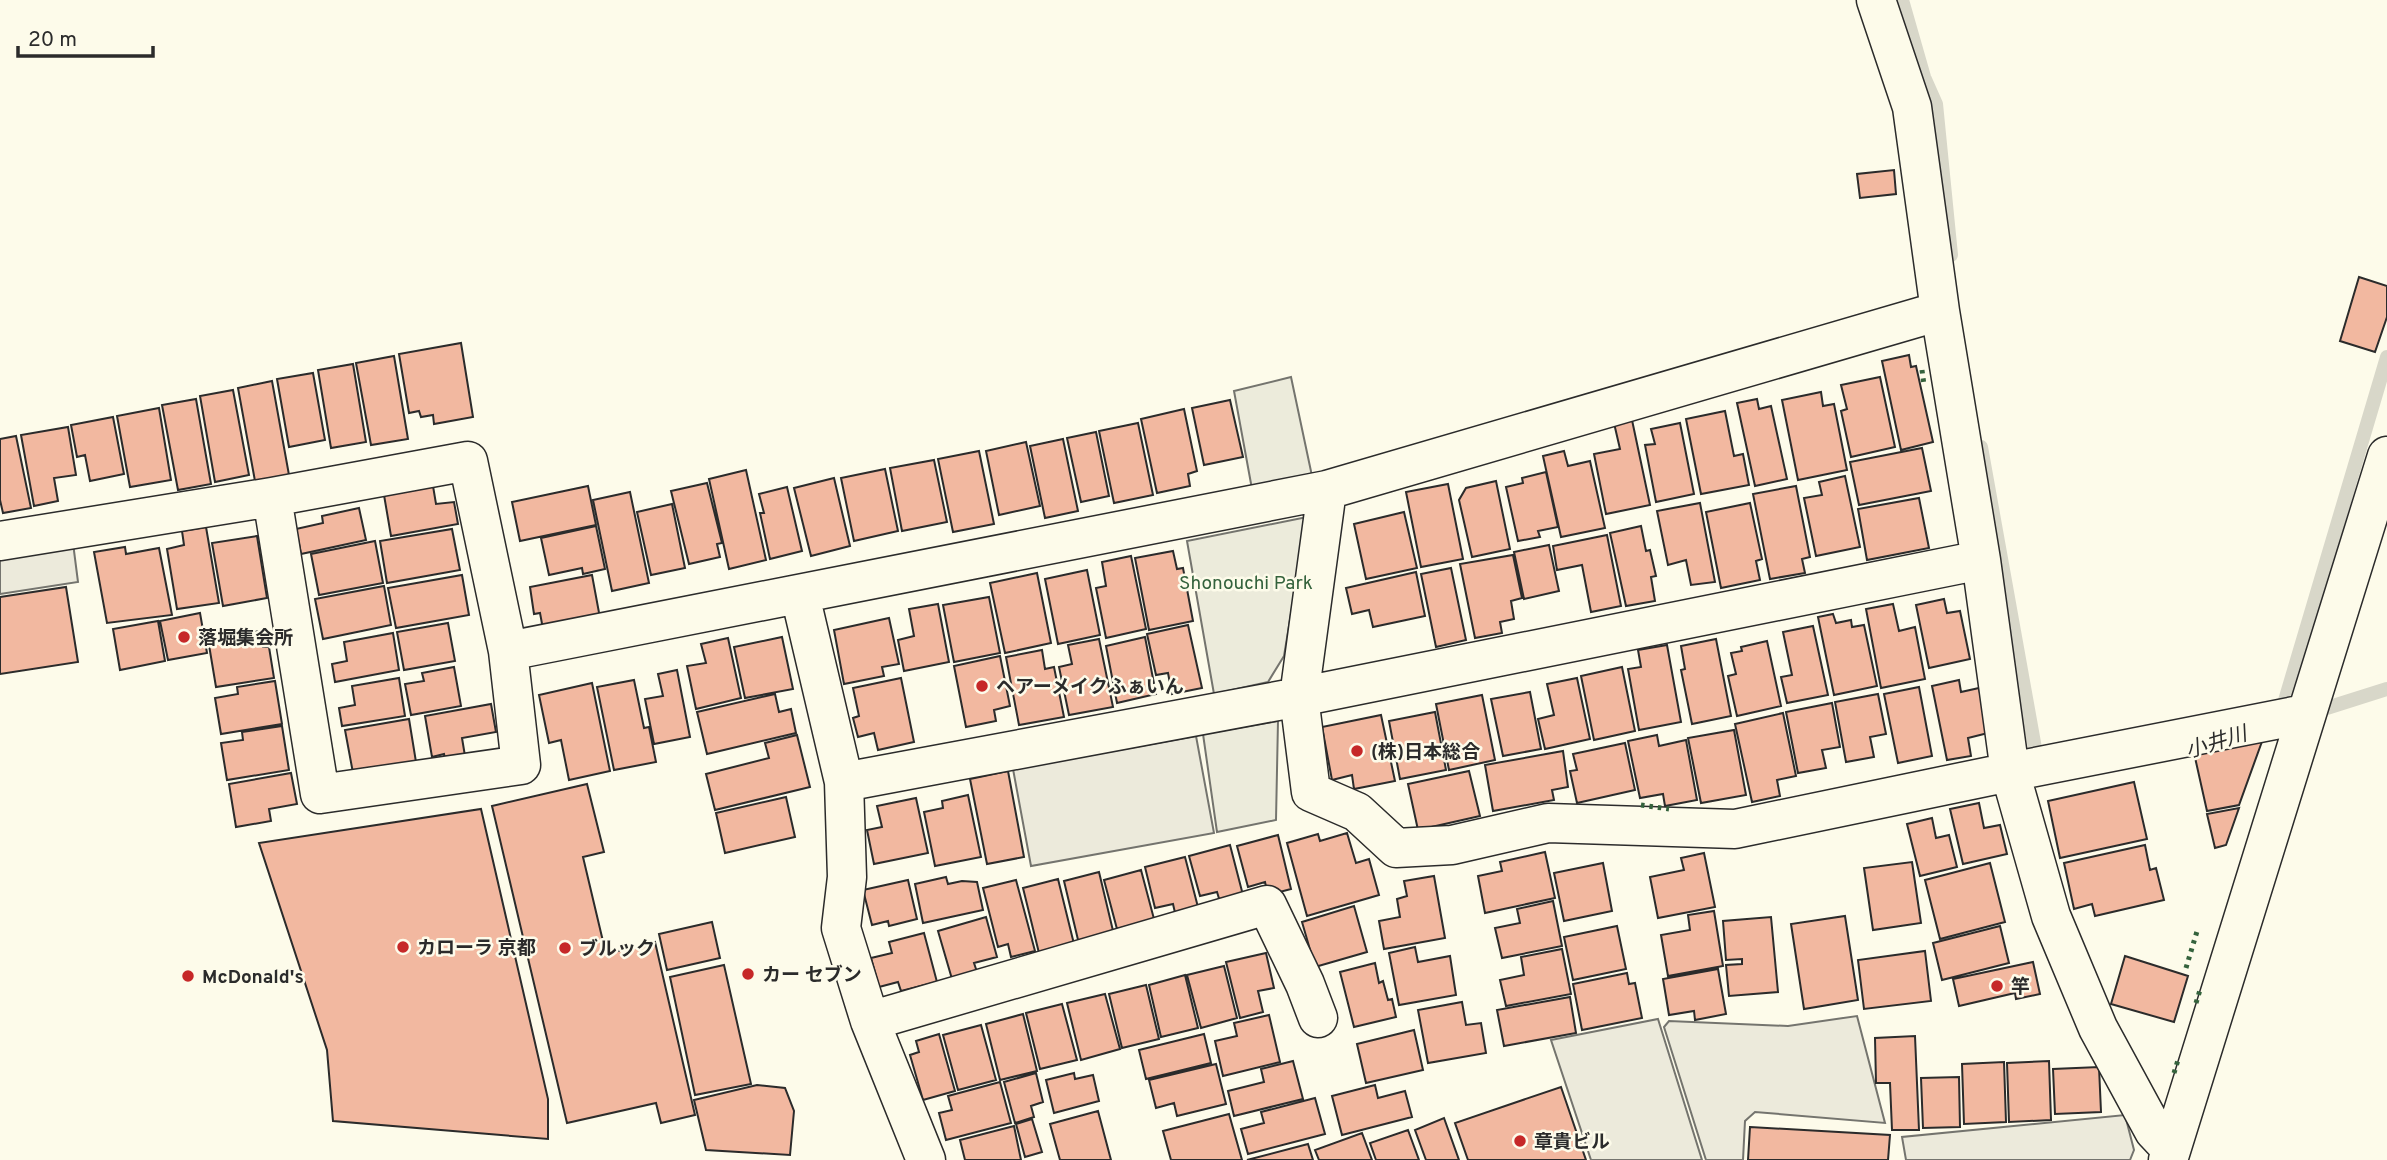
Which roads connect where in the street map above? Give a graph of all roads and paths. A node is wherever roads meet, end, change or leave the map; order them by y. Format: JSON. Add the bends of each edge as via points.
{"nodes":[{"id":1,"x":1876,"y":0,"type":"edge"},
{"id":2,"x":1940,"y":312,"type":"junction"},
{"id":3,"x":2387,"y":456,"type":"edge"},
{"id":4,"x":1327,"y":491,"type":"junction"},
{"id":5,"x":272,"y":497,"type":"junction"},
{"id":6,"x":0,"y":541,"type":"edge"},
{"id":7,"x":1981,"y":560,"type":"junction"},
{"id":8,"x":800,"y":595,"type":"junction"},
{"id":9,"x":508,"y":651,"type":"junction"},
{"id":10,"x":1299,"y":697,"type":"junction"},
{"id":11,"x":2305,"y":714,"type":"junction"},
{"id":12,"x":2010,"y":772,"type":"junction"},
{"id":13,"x":844,"y":782,"type":"junction"},
{"id":14,"x":1318,"y":1018,"type":"dead end"},
{"id":15,"x":870,"y":1021,"type":"junction"},
{"id":16,"x":2169,"y":1154,"type":"edge"},
{"id":17,"x":926,"y":1160,"type":"edge"}],
"edges":[{"from":1,"to":2,"type":"street","via":[[1912,107]]},
{"from":2,"to":4,"type":"street"},
{"from":2,"to":7,"type":"street"},
{"from":3,"to":11,"type":"street"},
{"from":4,"to":8,"type":"street"},
{"from":4,"to":10,"type":"street"},
{"from":5,"to":6,"type":"street"},
{"from":5,"to":9,"type":"street","via":[[468,461]]},
{"from":5,"to":9,"type":"street","via":[[320,794],[522,765]]},
{"from":7,"to":10,"type":"street"},
{"from":7,"to":12,"type":"street"},
{"from":8,"to":9,"type":"street"},
{"from":8,"to":13,"type":"street"},
{"from":10,"to":12,"type":"street","via":[[1311,792],[1357,813],[1396,848],[1451,845],[1548,823],[1735,829]]},
{"from":10,"to":13,"type":"street"},
{"from":11,"to":12,"type":"street"},
{"from":11,"to":16,"type":"street"},
{"from":12,"to":16,"type":"street","via":[[2051,916],[2098,1028]]},
{"from":13,"to":15,"type":"street","via":[[847,877],[841,928]]},
{"from":14,"to":15,"type":"street","via":[[1267,905]]},
{"from":15,"to":17,"type":"street"}]}
